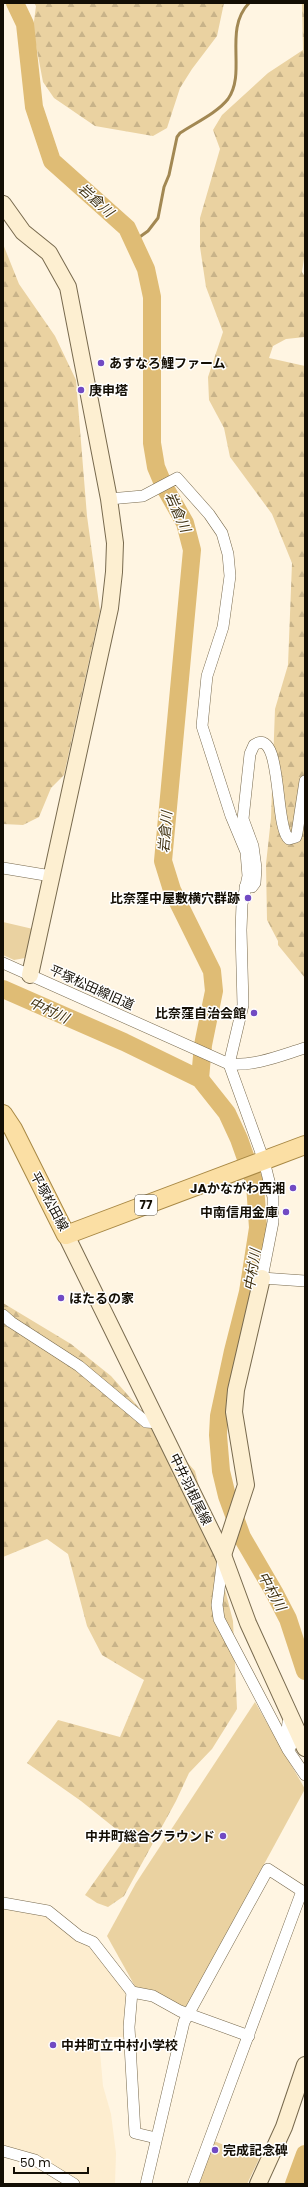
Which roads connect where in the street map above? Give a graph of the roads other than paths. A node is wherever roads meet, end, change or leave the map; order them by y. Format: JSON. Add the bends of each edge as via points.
{"nodes":[{"id":1,"x":3,"y":204,"type":"edge"},
{"id":2,"x":109,"y":499,"type":"junction"},
{"id":3,"x":305,"y":781,"type":"edge"},
{"id":4,"x":3,"y":868,"type":"edge"},
{"id":5,"x":52,"y":876,"type":"junction"},
{"id":6,"x":245,"y":887,"type":"junction"},
{"id":7,"x":3,"y":963,"type":"edge"},
{"id":8,"x":30,"y":975,"type":"junction"},
{"id":9,"x":305,"y":1048,"type":"edge"},
{"id":10,"x":229,"y":1064,"type":"junction"},
{"id":11,"x":3,"y":1114,"type":"edge"},
{"id":12,"x":305,"y":1145,"type":"edge"},
{"id":13,"x":260,"y":1163,"type":"junction"},
{"id":14,"x":66,"y":1235,"type":"junction"},
{"id":15,"x":262,"y":1278,"type":"junction"},
{"id":16,"x":305,"y":1281,"type":"edge"},
{"id":17,"x":3,"y":1315,"type":"edge"},
{"id":18,"x":159,"y":1422,"type":"junction"},
{"id":19,"x":226,"y":1547,"type":"junction"},
{"id":20,"x":291,"y":1717,"type":"junction"},
{"id":21,"x":305,"y":1748,"type":"edge"},
{"id":22,"x":288,"y":1750,"type":"junction"},
{"id":23,"x":305,"y":1775,"type":"edge"},
{"id":24,"x":304,"y":1892,"type":"edge"},
{"id":25,"x":3,"y":1903,"type":"edge"},
{"id":26,"x":132,"y":1992,"type":"junction"},
{"id":27,"x":188,"y":2013,"type":"junction"},
{"id":28,"x":249,"y":2036,"type":"junction"},
{"id":29,"x":305,"y":2065,"type":"edge"},
{"id":30,"x":156,"y":2138,"type":"junction"},
{"id":31,"x":3,"y":2150,"type":"edge"},
{"id":32,"x":74,"y":2184,"type":"edge"},
{"id":33,"x":146,"y":2184,"type":"edge"},
{"id":34,"x":193,"y":2184,"type":"edge"},
{"id":35,"x":258,"y":2184,"type":"edge"}],
"edges":[{"from":1,"to":2,"type":"street","via":[[23,232],[49,253],[68,287]]},
{"from":2,"to":5,"type":"street","via":[[115,543],[110,608]]},
{"from":2,"to":6,"type":"street","via":[[143,496],[177,478],[222,533],[228,554],[230,576],[223,627],[207,676],[202,726],[231,816],[246,852],[248,876]]},
{"from":3,"to":6,"type":"street","via":[[296,837],[289,839],[284,833],[278,804],[272,752],[261,742],[254,745],[250,754],[243,819],[253,846],[256,868],[252,887]]},
{"from":4,"to":5,"type":"street"},
{"from":5,"to":8,"type":"street"},
{"from":6,"to":10,"type":"street","via":[[241,930],[243,1005]]},
{"from":7,"to":8,"type":"street","name":"平塚松田線旧道"},
{"from":8,"to":10,"type":"street","name":"平塚松田線旧道"},
{"from":9,"to":10,"type":"street","name":"平塚松田線旧道","via":[[260,1062]]},
{"from":10,"to":13,"type":"street"},
{"from":11,"to":14,"type":"main road","name":"平塚松田線"},
{"from":12,"to":13,"type":"main road","name":"平塚松田線","number":"77"},
{"from":13,"to":14,"type":"main road","name":"平塚松田線","number":"77"},
{"from":13,"to":15,"type":"street","via":[[273,1197],[273,1222]]},
{"from":14,"to":18,"type":"street","name":"中井羽根尾線"},
{"from":15,"to":16,"type":"street"},
{"from":15,"to":19,"type":"street","via":[[235,1398],[234,1412],[246,1485]]},
{"from":17,"to":18,"type":"street","via":[[79,1366],[146,1422]]},
{"from":18,"to":19,"type":"street","name":"中井羽根尾線"},
{"from":19,"to":20,"type":"street","name":"中井羽根尾線","via":[[248,1623]]},
{"from":19,"to":22,"type":"street","via":[[217,1605],[219,1619]]},
{"from":20,"to":21,"type":"street","name":"中井羽根尾線"},
{"from":20,"to":22,"type":"street","via":[[287,1723],[292,1744]]},
{"from":22,"to":23,"type":"street"},
{"from":24,"to":27,"type":"street","via":[[268,1869]]},
{"from":24,"to":28,"type":"street"},
{"from":25,"to":26,"type":"street","via":[[48,1911],[79,1936],[93,1942]]},
{"from":26,"to":27,"type":"street","via":[[153,1996]]},
{"from":26,"to":30,"type":"street","via":[[129,2027],[135,2133]]},
{"from":27,"to":28,"type":"street"},
{"from":27,"to":30,"type":"street"},
{"from":28,"to":34,"type":"street"},
{"from":29,"to":35,"type":"street","via":[[284,2127]]},
{"from":30,"to":33,"type":"street"},
{"from":31,"to":32,"type":"street","via":[[35,2160]]}]}
